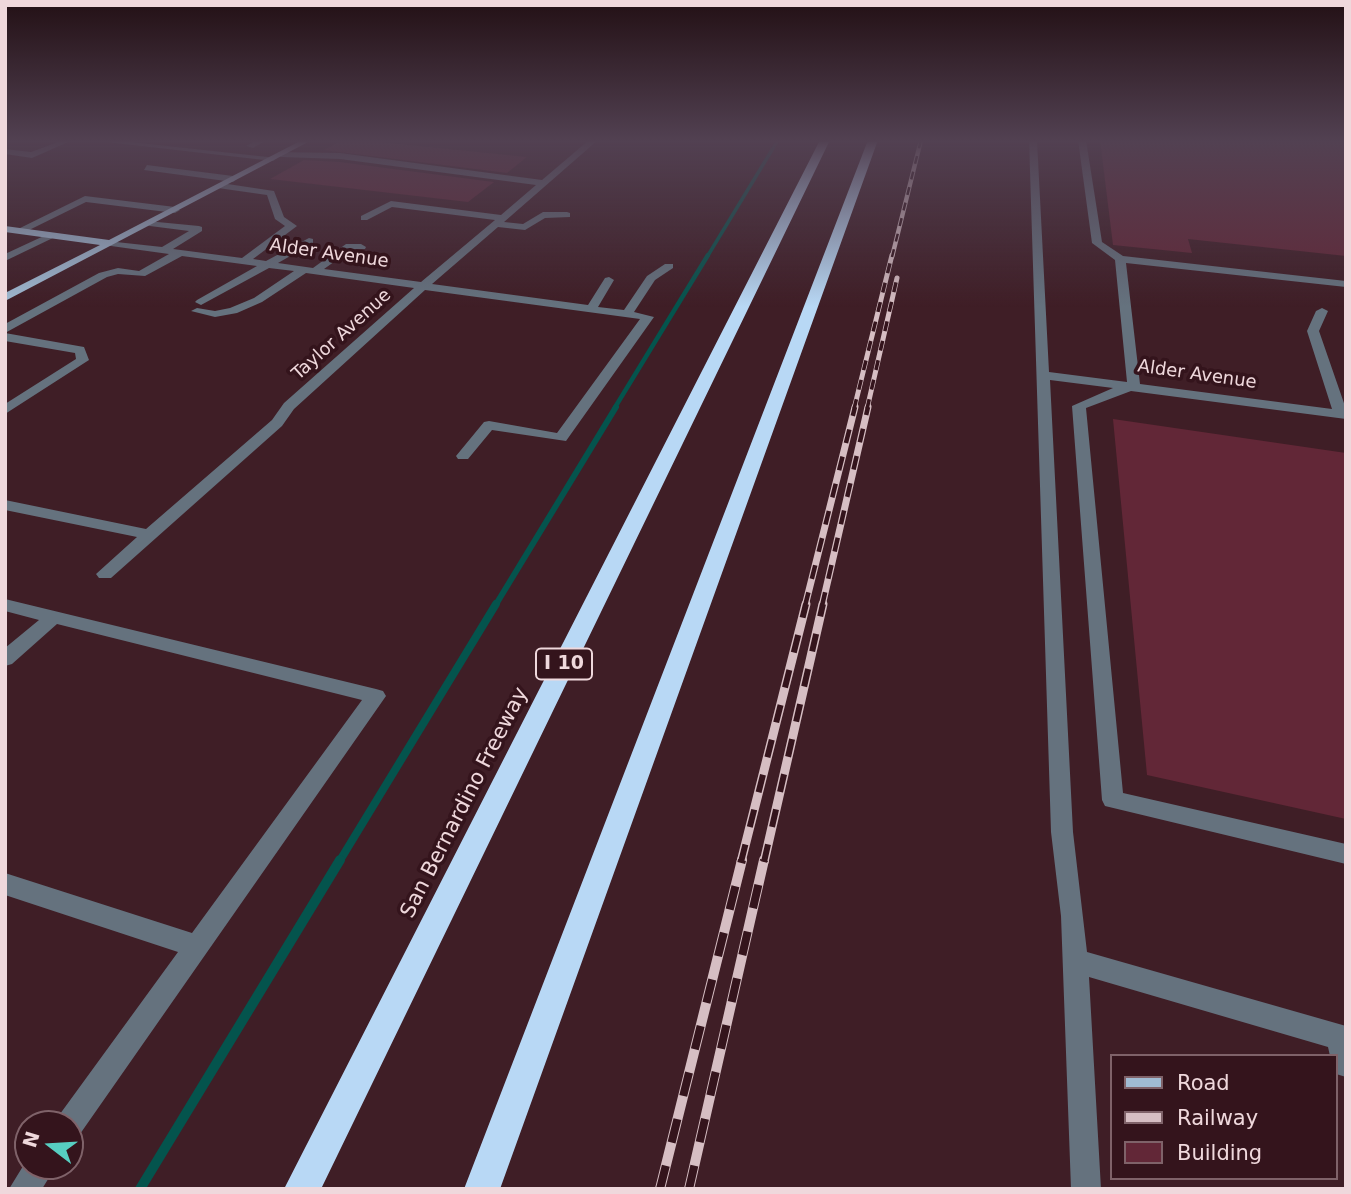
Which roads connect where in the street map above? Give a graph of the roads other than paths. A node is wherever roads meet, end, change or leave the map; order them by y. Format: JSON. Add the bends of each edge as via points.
{"nodes":[{"id":1,"x":202,"y":196,"type":"edge"},
{"id":2,"x":272,"y":196,"type":"edge"},
{"id":3,"x":529,"y":196,"type":"edge"},
{"id":4,"x":797,"y":196,"type":"edge"},
{"id":5,"x":852,"y":196,"type":"edge"},
{"id":6,"x":1035,"y":196,"type":"edge"},
{"id":7,"x":1090,"y":196,"type":"edge"},
{"id":8,"x":175,"y":210,"type":"junction"},
{"id":9,"x":567,"y":215,"type":"dead end"},
{"id":10,"x":364,"y":218,"type":"dead end"},
{"id":11,"x":500,"y":221,"type":"junction"},
{"id":12,"x":150,"y":223,"type":"junction"},
{"id":13,"x":5,"y":229,"type":"edge"},
{"id":14,"x":19,"y":231,"type":"junction"},
{"id":15,"x":52,"y":236,"type":"junction"},
{"id":16,"x":309,"y":240,"type":"dead end"},
{"id":17,"x":111,"y":243,"type":"junction"},
{"id":18,"x":361,"y":247,"type":"dead end"},
{"id":19,"x":162,"y":251,"type":"junction"},
{"id":20,"x":179,"y":253,"type":"junction"},
{"id":21,"x":5,"y":258,"type":"edge"},
{"id":22,"x":1120,"y":259,"type":"junction"},
{"id":23,"x":243,"y":262,"type":"junction"},
{"id":24,"x":269,"y":265,"type":"junction"},
{"id":25,"x":669,"y":266,"type":"dead end"},
{"id":26,"x":309,"y":271,"type":"junction"},
{"id":27,"x":609,"y":280,"type":"dead end"},
{"id":28,"x":1346,"y":284,"type":"edge"},
{"id":29,"x":423,"y":286,"type":"junction"},
{"id":30,"x":5,"y":298,"type":"edge"},
{"id":31,"x":591,"y":309,"type":"junction"},
{"id":32,"x":1322,"y":312,"type":"dead end"},
{"id":33,"x":626,"y":314,"type":"junction"},
{"id":34,"x":5,"y":329,"type":"edge"},
{"id":35,"x":5,"y":337,"type":"edge"},
{"id":36,"x":1043,"y":375,"type":"junction"},
{"id":37,"x":1135,"y":385,"type":"junction"},
{"id":38,"x":5,"y":390,"type":"edge"},
{"id":39,"x":29,"y":395,"type":"junction"},
{"id":40,"x":5,"y":410,"type":"edge"},
{"id":41,"x":1343,"y":415,"type":"edge"},
{"id":42,"x":463,"y":456,"type":"dead end"},
{"id":43,"x":5,"y":505,"type":"edge"},
{"id":44,"x":149,"y":535,"type":"junction"},
{"id":45,"x":104,"y":574,"type":"dead end"},
{"id":46,"x":5,"y":605,"type":"edge"},
{"id":47,"x":54,"y":617,"type":"junction"},
{"id":48,"x":5,"y":659,"type":"edge"},
{"id":49,"x":1346,"y":854,"type":"edge"},
{"id":50,"x":5,"y":884,"type":"edge"},
{"id":51,"x":197,"y":946,"type":"junction"},
{"id":52,"x":1075,"y":961,"type":"junction"},
{"id":53,"x":1342,"y":1038,"type":"edge"},
{"id":54,"x":1346,"y":1064,"type":"edge"},
{"id":55,"x":80,"y":1110,"type":"edge"},
{"id":56,"x":302,"y":1189,"type":"edge"},
{"id":57,"x":482,"y":1189,"type":"edge"},
{"id":58,"x":1086,"y":1189,"type":"edge"}],
"edges":[{"from":1,"to":8,"type":"main road"},
{"from":2,"to":23,"type":"street","via":[[280,219],[292,226]]},
{"from":3,"to":11,"type":"street","name":"Taylor Avenue"},
{"from":4,"to":56,"type":"highway","name":"San Bernardino Freeway","number":"I 10"},
{"from":5,"to":57,"type":"highway"},
{"from":6,"to":36,"type":"street"},
{"from":7,"to":22,"type":"street","via":[[1097,243]]},
{"from":8,"to":12,"type":"main road"},
{"from":8,"to":14,"type":"street","via":[[85,200]]},
{"from":9,"to":11,"type":"street","via":[[543,215],[525,227]]},
{"from":10,"to":11,"type":"street","via":[[391,204]]},
{"from":11,"to":29,"type":"street","name":"Taylor Avenue"},
{"from":12,"to":17,"type":"main road"},
{"from":12,"to":19,"type":"street","via":[[199,229]]},
{"from":13,"to":14,"type":"main road","name":"Alder Avenue"},
{"from":14,"to":15,"type":"main road","name":"Alder Avenue"},
{"from":15,"to":17,"type":"main road","name":"Alder Avenue"},
{"from":15,"to":21,"type":"street"},
{"from":16,"to":24,"type":"street"},
{"from":17,"to":19,"type":"street","name":"Alder Avenue"},
{"from":17,"to":30,"type":"main road"},
{"from":18,"to":26,"type":"street","via":[[350,246]]},
{"from":19,"to":20,"type":"street","name":"Alder Avenue"},
{"from":20,"to":23,"type":"street","name":"Alder Avenue"},
{"from":20,"to":34,"type":"street","via":[[141,274],[118,271],[103,275]]},
{"from":22,"to":28,"type":"street"},
{"from":22,"to":37,"type":"street"},
{"from":23,"to":24,"type":"street","name":"Alder Avenue"},
{"from":24,"to":26,"type":"street","name":"Alder Avenue"},
{"from":24,"to":26,"type":"street","via":[[232,282],[199,307],[215,314],[233,310]]},
{"from":25,"to":33,"type":"street","via":[[651,278]]},
{"from":26,"to":29,"type":"street","name":"Alder Avenue"},
{"from":27,"to":31,"type":"street"},
{"from":29,"to":31,"type":"street","name":"Alder Avenue"},
{"from":29,"to":44,"type":"street","name":"Taylor Avenue","via":[[289,406],[277,424]]},
{"from":31,"to":33,"type":"street","name":"Alder Avenue"},
{"from":32,"to":41,"type":"street","via":[[1313,331]]},
{"from":33,"to":42,"type":"street","name":"Alder Avenue","via":[[648,317],[561,438],[489,425]]},
{"from":35,"to":39,"type":"street","via":[[80,350],[83,360]]},
{"from":36,"to":37,"type":"street","name":"Alder Avenue"},
{"from":36,"to":52,"type":"street","via":[[1062,832]]},
{"from":37,"to":41,"type":"street","name":"Alder Avenue"},
{"from":37,"to":49,"type":"street","via":[[1079,407],[1113,800]]},
{"from":38,"to":39,"type":"street"},
{"from":39,"to":40,"type":"street"},
{"from":43,"to":44,"type":"street"},
{"from":44,"to":45,"type":"street","name":"Taylor Avenue"},
{"from":46,"to":47,"type":"street"},
{"from":47,"to":48,"type":"street"},
{"from":47,"to":51,"type":"street","via":[[376,696]]},
{"from":50,"to":51,"type":"street"},
{"from":51,"to":55,"type":"street"},
{"from":52,"to":53,"type":"street"},
{"from":52,"to":58,"type":"street"},
{"from":53,"to":54,"type":"street"}]}
